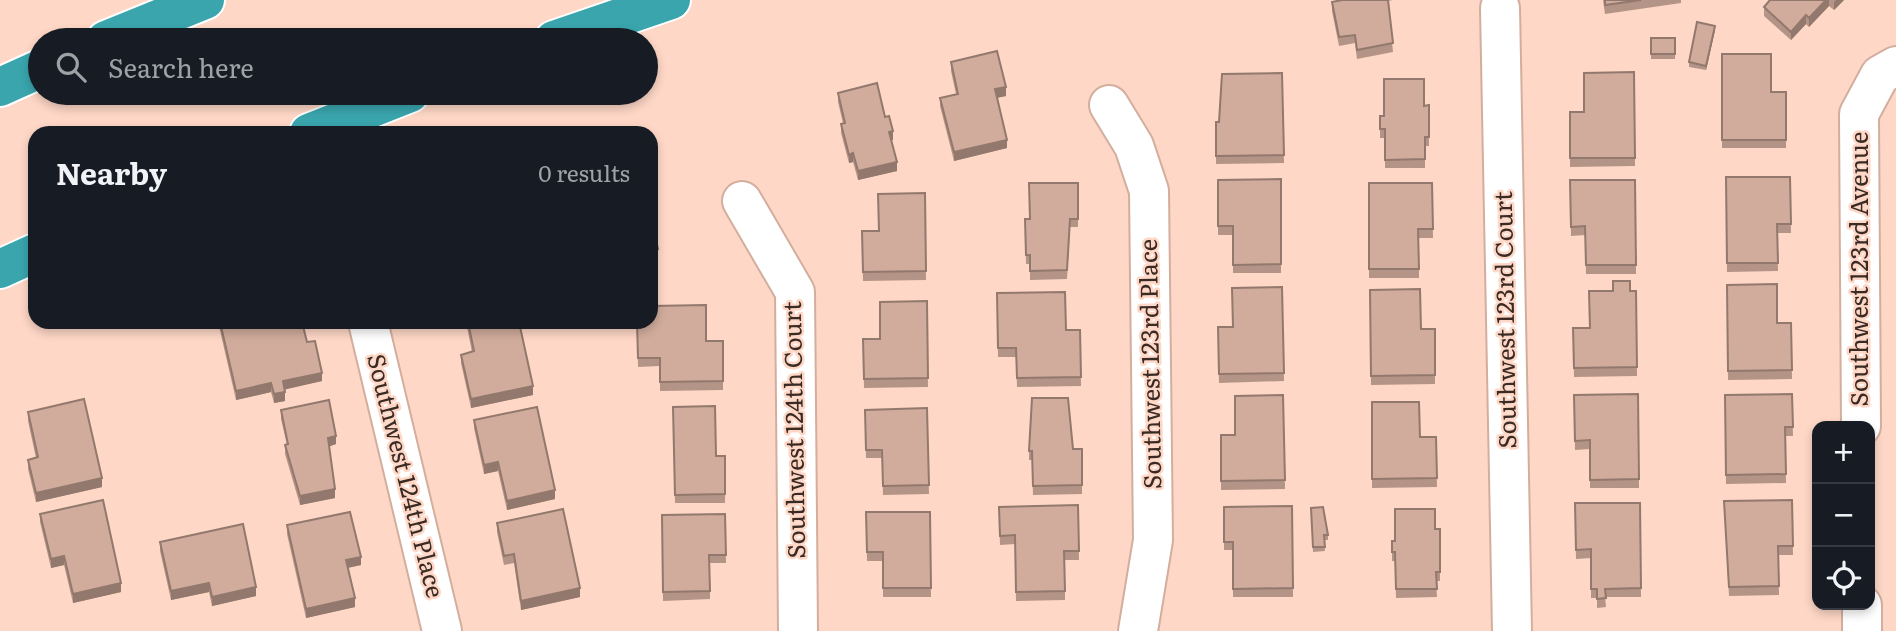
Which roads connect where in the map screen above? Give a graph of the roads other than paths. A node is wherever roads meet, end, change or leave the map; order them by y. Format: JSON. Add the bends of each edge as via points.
{"nodes":[{"id":1,"x":205,"y":0,"type":"edge"},
{"id":2,"x":671,"y":0,"type":"edge"},
{"id":3,"x":1500,"y":8,"type":"dead end"},
{"id":4,"x":136,"y":28,"type":"edge"},
{"id":5,"x":589,"y":28,"type":"edge"},
{"id":6,"x":1888,"y":71,"type":"edge"},
{"id":7,"x":28,"y":74,"type":"edge"},
{"id":8,"x":0,"y":87,"type":"edge"},
{"id":9,"x":380,"y":105,"type":"edge"},
{"id":10,"x":1109,"y":105,"type":"dead end"},
{"id":11,"x":327,"y":126,"type":"edge"},
{"id":12,"x":742,"y":201,"type":"dead end"},
{"id":13,"x":28,"y":256,"type":"edge"},
{"id":14,"x":0,"y":269,"type":"edge"},
{"id":15,"x":370,"y":329,"type":"edge"},
{"id":16,"x":1861,"y":421,"type":"edge"},
{"id":17,"x":1862,"y":610,"type":"edge"},
{"id":18,"x":442,"y":631,"type":"edge"},
{"id":19,"x":798,"y":631,"type":"edge"},
{"id":20,"x":1138,"y":631,"type":"edge"},
{"id":21,"x":1512,"y":631,"type":"edge"},
{"id":22,"x":1862,"y":631,"type":"edge"}],
"edges":[{"from":1,"to":4,"type":"highway"},
{"from":2,"to":5,"type":"highway"},
{"from":3,"to":21,"type":"street","name":"Southwest 123rd Court"},
{"from":6,"to":16,"type":"street","name":"Southwest 123rd Avenue","via":[[1859,114]]},
{"from":7,"to":8,"type":"highway"},
{"from":9,"to":11,"type":"highway"},
{"from":10,"to":20,"type":"street","name":"Southwest 123rd Place","via":[[1134,146],[1149,191],[1153,540]]},
{"from":12,"to":19,"type":"street","name":"Southwest 124th Court","via":[[795,292]]},
{"from":13,"to":14,"type":"highway"},
{"from":15,"to":18,"type":"street","name":"Southwest 124th Place"},
{"from":17,"to":22,"type":"street"}]}
